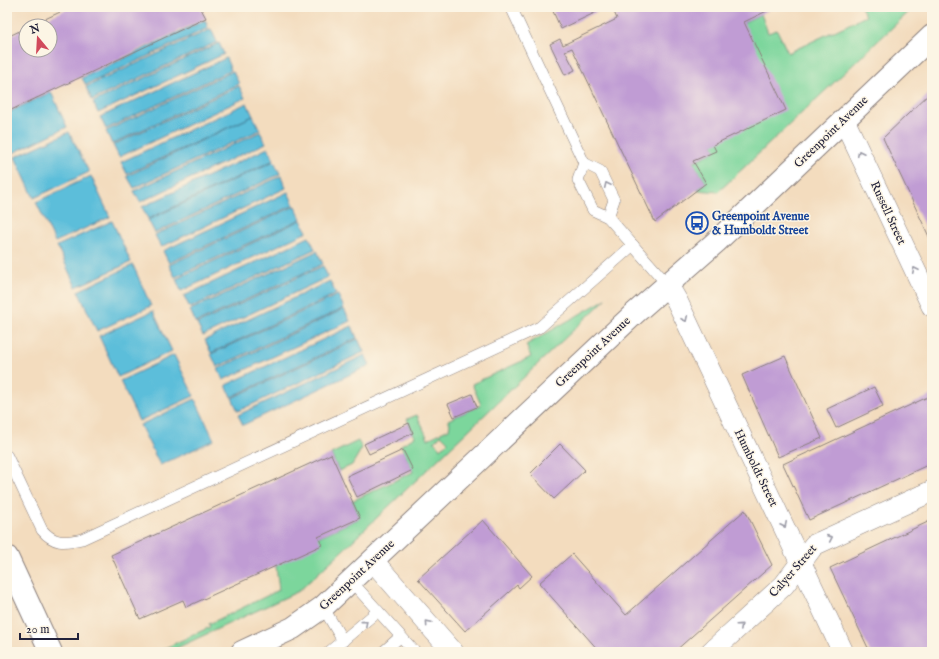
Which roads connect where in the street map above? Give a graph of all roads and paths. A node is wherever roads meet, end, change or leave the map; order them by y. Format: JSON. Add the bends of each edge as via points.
{"nodes":[{"id":1,"x":511,"y":7,"type":"edge"},
{"id":2,"x":932,"y":36,"type":"edge"},
{"id":3,"x":844,"y":120,"type":"junction"},
{"id":4,"x":584,"y":163,"type":"junction"},
{"id":5,"x":608,"y":217,"type":"junction"},
{"id":6,"x":633,"y":245,"type":"junction"},
{"id":7,"x":667,"y":284,"type":"junction"},
{"id":8,"x":932,"y":306,"type":"edge"},
{"id":9,"x":7,"y":456,"type":"edge"},
{"id":10,"x":932,"y":491,"type":"edge"},
{"id":11,"x":7,"y":558,"type":"edge"},
{"id":12,"x":373,"y":561,"type":"junction"},
{"id":13,"x":801,"y":563,"type":"junction"},
{"id":14,"x":351,"y":581,"type":"junction"},
{"id":15,"x":323,"y":607,"type":"junction"},
{"id":16,"x":378,"y":611,"type":"junction"},
{"id":17,"x":400,"y":637,"type":"junction"},
{"id":18,"x":344,"y":641,"type":"junction"},
{"id":19,"x":51,"y":652,"type":"edge"},
{"id":20,"x":242,"y":652,"type":"edge"},
{"id":21,"x":329,"y":652,"type":"edge"},
{"id":22,"x":383,"y":652,"type":"edge"},
{"id":23,"x":415,"y":652,"type":"edge"},
{"id":24,"x":453,"y":652,"type":"edge"},
{"id":25,"x":711,"y":652,"type":"edge"},
{"id":26,"x":843,"y":652,"type":"edge"}],
"edges":[{"from":1,"to":4,"type":"lane"},
{"from":2,"to":3,"type":"main road","name":"Greenpoint Avenue"},
{"from":3,"to":7,"type":"main road","name":"Greenpoint Avenue"},
{"from":8,"to":3,"type":"street","name":"Russell Street","one_way":true},
{"from":5,"to":4,"type":"lane","one_way":true,"via":[[614,200],[600,171]]},
{"from":4,"to":5,"type":"lane","via":[[578,180],[593,210]]},
{"from":5,"to":6,"type":"lane"},
{"from":6,"to":7,"type":"lane"},
{"from":6,"to":9,"type":"lane","via":[[540,327],[82,539],[57,542],[48,537],[42,530]]},
{"from":7,"to":12,"type":"main road","name":"Greenpoint Avenue"},
{"from":7,"to":13,"type":"street","name":"Humboldt Street","one_way":true},
{"from":13,"to":10,"type":"street","name":"Calyer Street","one_way":true,"via":[[814,545]]},
{"from":11,"to":19,"type":"main road"},
{"from":12,"to":14,"type":"main road","name":"Greenpoint Avenue"},
{"from":24,"to":12,"type":"street","one_way":true},
{"from":25,"to":13,"type":"street","name":"Calyer Street","one_way":true,"via":[[784,585]]},
{"from":13,"to":26,"type":"street","name":"Humboldt Street"},
{"from":14,"to":15,"type":"main road","name":"Greenpoint Avenue"},
{"from":14,"to":16,"type":"lane"},
{"from":15,"to":18,"type":"lane"},
{"from":15,"to":20,"type":"main road","name":"Greenpoint Avenue","via":[[293,628]]},
{"from":16,"to":17,"type":"lane"},
{"from":18,"to":16,"type":"lane","one_way":true},
{"from":17,"to":22,"type":"lane"},
{"from":17,"to":23,"type":"lane"},
{"from":18,"to":21,"type":"lane"}]}
